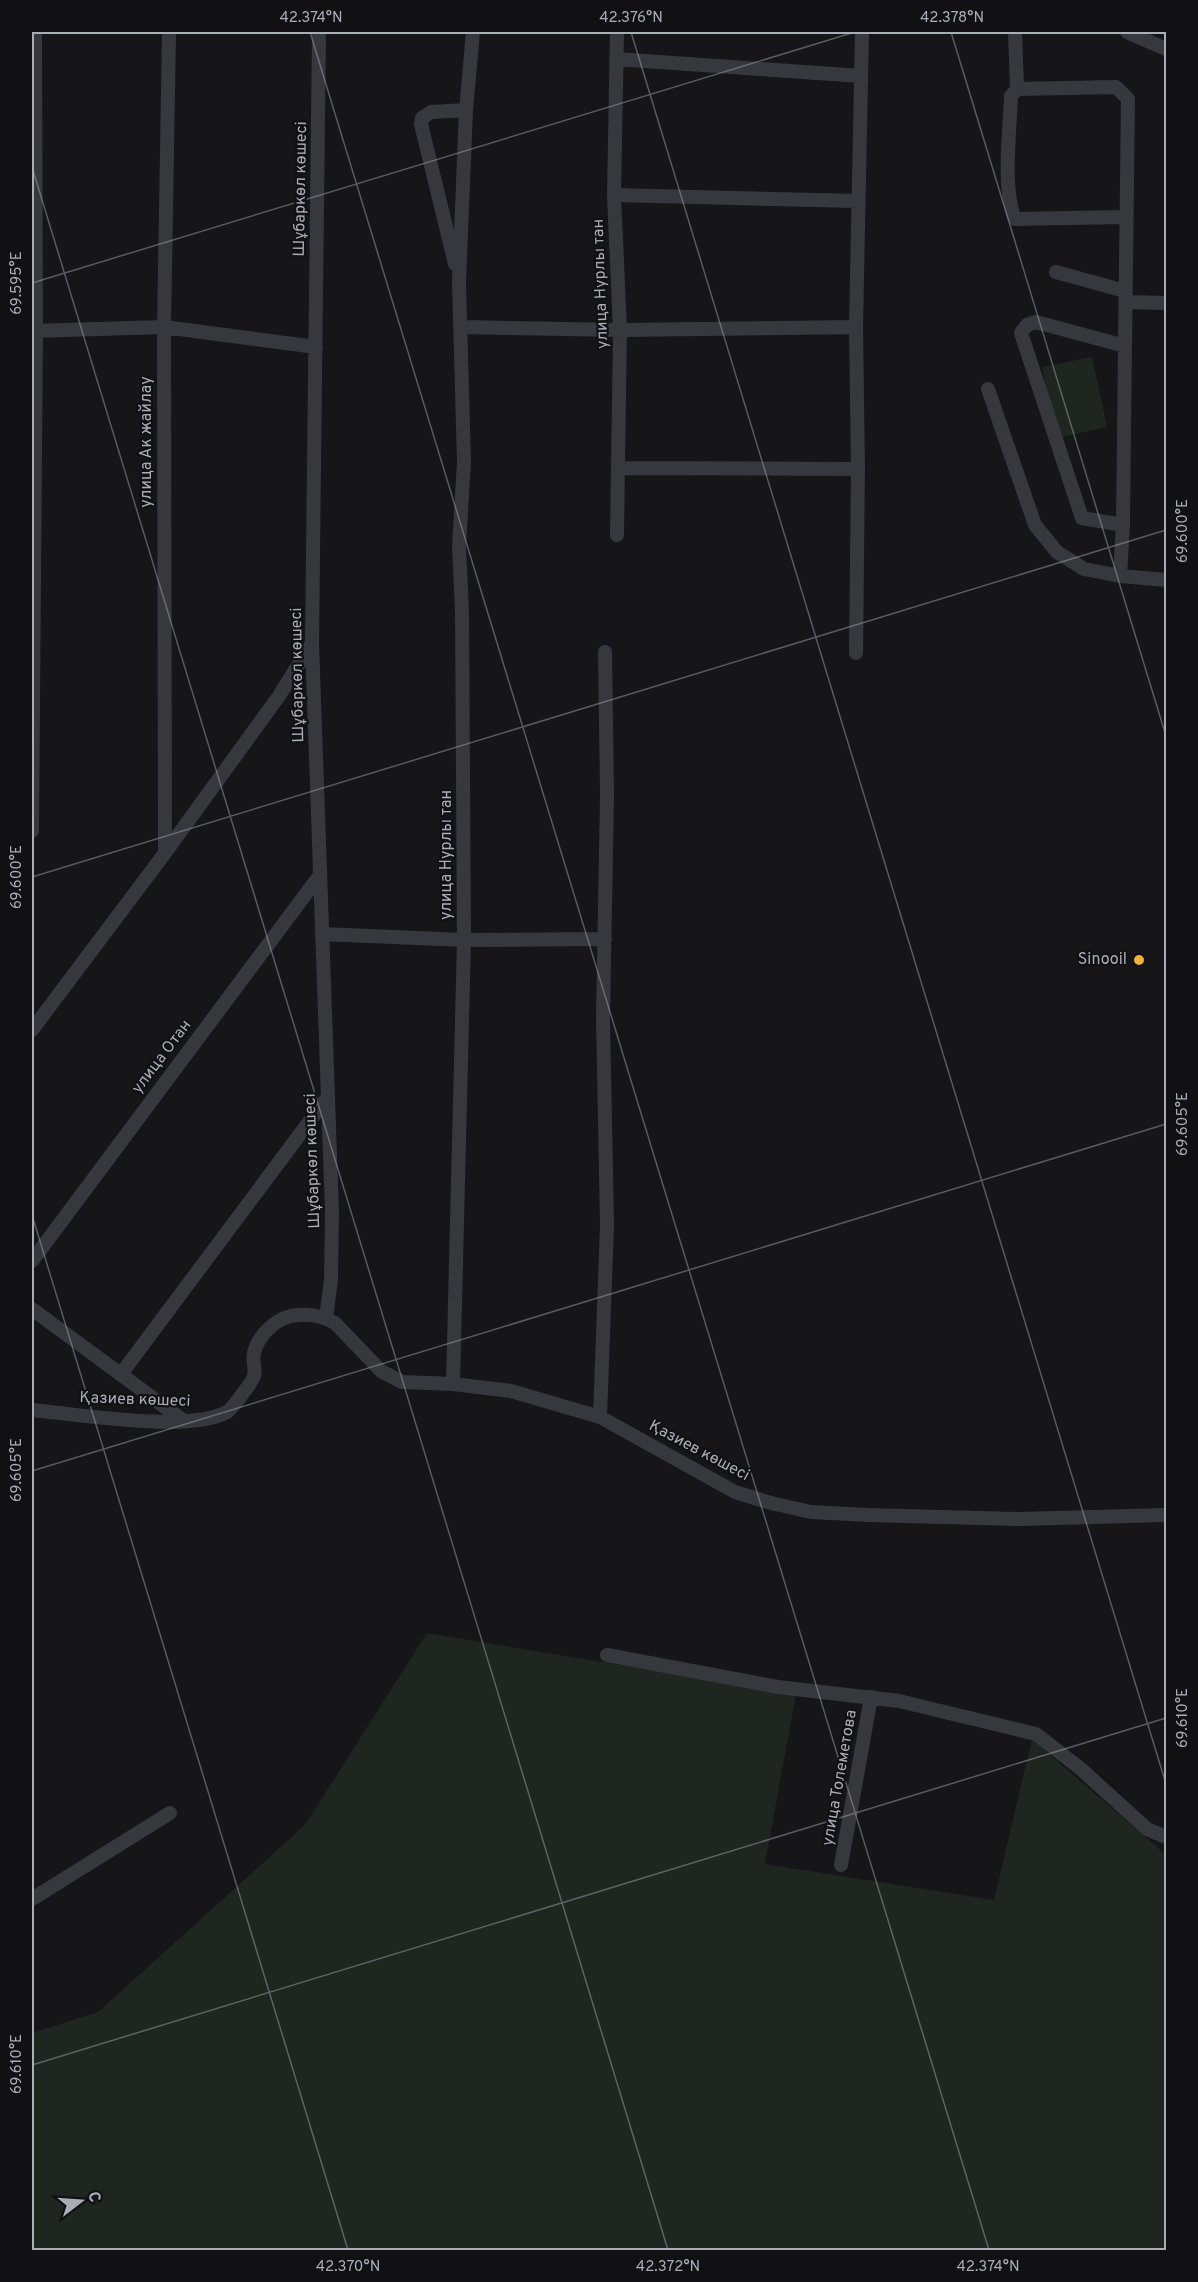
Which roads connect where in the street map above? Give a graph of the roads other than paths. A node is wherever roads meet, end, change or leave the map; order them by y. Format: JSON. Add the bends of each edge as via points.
{"nodes":[{"id":1,"x":35,"y":32,"type":"edge"},
{"id":2,"x":169,"y":32,"type":"edge"},
{"id":3,"x":319,"y":32,"type":"edge"},
{"id":4,"x":473,"y":32,"type":"edge"},
{"id":5,"x":617,"y":32,"type":"edge"},
{"id":6,"x":862,"y":32,"type":"edge"},
{"id":7,"x":1014,"y":32,"type":"edge"},
{"id":8,"x":1127,"y":32,"type":"edge"},
{"id":9,"x":1167,"y":50,"type":"edge"},
{"id":10,"x":616,"y":59,"type":"junction"},
{"id":11,"x":861,"y":76,"type":"junction"},
{"id":12,"x":1017,"y":89,"type":"junction"},
{"id":13,"x":466,"y":110,"type":"junction"},
{"id":14,"x":614,"y":195,"type":"junction"},
{"id":15,"x":858,"y":201,"type":"junction"},
{"id":16,"x":1126,"y":217,"type":"junction"},
{"id":17,"x":1056,"y":272,"type":"dead end"},
{"id":18,"x":459,"y":282,"type":"junction"},
{"id":19,"x":1125,"y":296,"type":"junction"},
{"id":20,"x":1167,"y":303,"type":"edge"},
{"id":21,"x":164,"y":327,"type":"junction"},
{"id":22,"x":461,"y":327,"type":"junction"},
{"id":23,"x":856,"y":327,"type":"junction"},
{"id":24,"x":620,"y":330,"type":"junction"},
{"id":25,"x":34,"y":331,"type":"edge"},
{"id":26,"x":316,"y":346,"type":"junction"},
{"id":27,"x":1125,"y":346,"type":"junction"},
{"id":28,"x":988,"y":389,"type":"dead end"},
{"id":29,"x":618,"y":468,"type":"junction"},
{"id":30,"x":858,"y":469,"type":"junction"},
{"id":31,"x":1123,"y":525,"type":"junction"},
{"id":32,"x":617,"y":535,"type":"dead end"},
{"id":33,"x":1120,"y":576,"type":"junction"},
{"id":34,"x":1167,"y":580,"type":"edge"},
{"id":35,"x":312,"y":644,"type":"junction"},
{"id":36,"x":605,"y":652,"type":"dead end"},
{"id":37,"x":856,"y":653,"type":"dead end"},
{"id":38,"x":32,"y":831,"type":"edge"},
{"id":39,"x":165,"y":853,"type":"junction"},
{"id":40,"x":320,"y":875,"type":"junction"},
{"id":41,"x":322,"y":934,"type":"junction"},
{"id":42,"x":604,"y":939,"type":"junction"},
{"id":43,"x":464,"y":940,"type":"junction"},
{"id":44,"x":32,"y":1030,"type":"edge"},
{"id":45,"x":327,"y":1098,"type":"junction"},
{"id":46,"x":32,"y":1261,"type":"edge"},
{"id":47,"x":32,"y":1309,"type":"edge"},
{"id":48,"x":327,"y":1318,"type":"junction"},
{"id":49,"x":121,"y":1374,"type":"junction"},
{"id":50,"x":453,"y":1384,"type":"junction"},
{"id":51,"x":32,"y":1410,"type":"edge"},
{"id":52,"x":600,"y":1417,"type":"junction"},
{"id":53,"x":184,"y":1421,"type":"junction"},
{"id":54,"x":1167,"y":1515,"type":"edge"},
{"id":55,"x":607,"y":1655,"type":"dead end"},
{"id":56,"x":871,"y":1697,"type":"junction"},
{"id":57,"x":170,"y":1813,"type":"dead end"},
{"id":58,"x":1167,"y":1837,"type":"edge"},
{"id":59,"x":841,"y":1865,"type":"dead end"},
{"id":60,"x":32,"y":1899,"type":"edge"}],
"edges":[{"from":1,"to":25,"type":"street"},
{"from":2,"to":21,"type":"street","name":"улица Ак жайлау"},
{"from":3,"to":26,"type":"street","name":"Шұбаркөл көшесі"},
{"from":4,"to":13,"type":"street"},
{"from":5,"to":10,"type":"street","name":"улица Нурлы тан"},
{"from":6,"to":11,"type":"street"},
{"from":7,"to":12,"type":"street"},
{"from":8,"to":9,"type":"street"},
{"from":10,"to":11,"type":"street"},
{"from":10,"to":14,"type":"street","name":"улица Нурлы тан"},
{"from":11,"to":15,"type":"street"},
{"from":12,"to":16,"type":"street","via":[[1116,87],[1123,92],[1129,103]]},
{"from":12,"to":16,"type":"street","via":[[1011,96],[1010,185],[1011,208],[1016,219]]},
{"from":13,"to":18,"type":"street"},
{"from":13,"to":18,"type":"street","via":[[431,112],[422,118]]},
{"from":14,"to":15,"type":"street"},
{"from":14,"to":24,"type":"street","name":"улица Нурлы тан"},
{"from":15,"to":23,"type":"street"},
{"from":16,"to":19,"type":"street"},
{"from":17,"to":19,"type":"street"},
{"from":18,"to":22,"type":"street","name":"улица Нурлы тан"},
{"from":19,"to":20,"type":"street"},
{"from":19,"to":27,"type":"street"},
{"from":21,"to":25,"type":"street"},
{"from":21,"to":26,"type":"street"},
{"from":21,"to":39,"type":"street","name":"улица Ак жайлау"},
{"from":22,"to":24,"type":"street"},
{"from":22,"to":43,"type":"street","name":"улица Нурлы тан","via":[[464,462],[458,575],[462,610]]},
{"from":23,"to":24,"type":"street"},
{"from":23,"to":30,"type":"street"},
{"from":24,"to":29,"type":"street","name":"улица Нурлы тан"},
{"from":25,"to":38,"type":"street"},
{"from":26,"to":35,"type":"street","name":"Шұбаркөл көшесі"},
{"from":27,"to":31,"type":"street"},
{"from":27,"to":31,"type":"street","via":[[1036,322],[1021,333],[1082,518]]},
{"from":28,"to":33,"type":"street","via":[[1035,525],[1058,552],[1084,569]]},
{"from":29,"to":30,"type":"street"},
{"from":29,"to":32,"type":"street","name":"улица Нурлы тан"},
{"from":30,"to":37,"type":"street"},
{"from":31,"to":33,"type":"street"},
{"from":33,"to":34,"type":"street"},
{"from":35,"to":39,"type":"street"},
{"from":35,"to":40,"type":"street","name":"Шұбаркөл көшесі"},
{"from":36,"to":42,"type":"street"},
{"from":39,"to":44,"type":"street"},
{"from":40,"to":41,"type":"street","name":"Шұбаркөл көшесі"},
{"from":40,"to":46,"type":"street","name":"улица Отан"},
{"from":41,"to":43,"type":"street"},
{"from":41,"to":45,"type":"street","name":"Шұбаркөл көшесі"},
{"from":42,"to":43,"type":"street"},
{"from":42,"to":52,"type":"street","via":[[607,1225]]},
{"from":43,"to":50,"type":"street","name":"улица Нурлы тан"},
{"from":45,"to":48,"type":"street","name":"Шұбаркөл көшесі","via":[[332,1255]]},
{"from":45,"to":49,"type":"street"},
{"from":47,"to":49,"type":"street"},
{"from":48,"to":50,"type":"street","name":"Қазиев көшесі","via":[[381,1371],[402,1382]]},
{"from":48,"to":53,"type":"street","name":"Қазиев көшесі","via":[[304,1313],[282,1318],[264,1333],[254,1353],[254,1377],[228,1412]]},
{"from":49,"to":53,"type":"street"},
{"from":50,"to":52,"type":"street","name":"Қазиев көшесі","via":[[511,1391]]},
{"from":51,"to":53,"type":"street","name":"Қазиев көшесі"},
{"from":52,"to":54,"type":"street","name":"Қазиев көшесі","via":[[735,1492],[811,1512],[1019,1519]]},
{"from":55,"to":56,"type":"street","via":[[778,1687]]},
{"from":56,"to":58,"type":"street","via":[[1036,1734],[1147,1829]]},
{"from":56,"to":59,"type":"street","name":"улица Толеметова"},
{"from":57,"to":60,"type":"street"}]}
